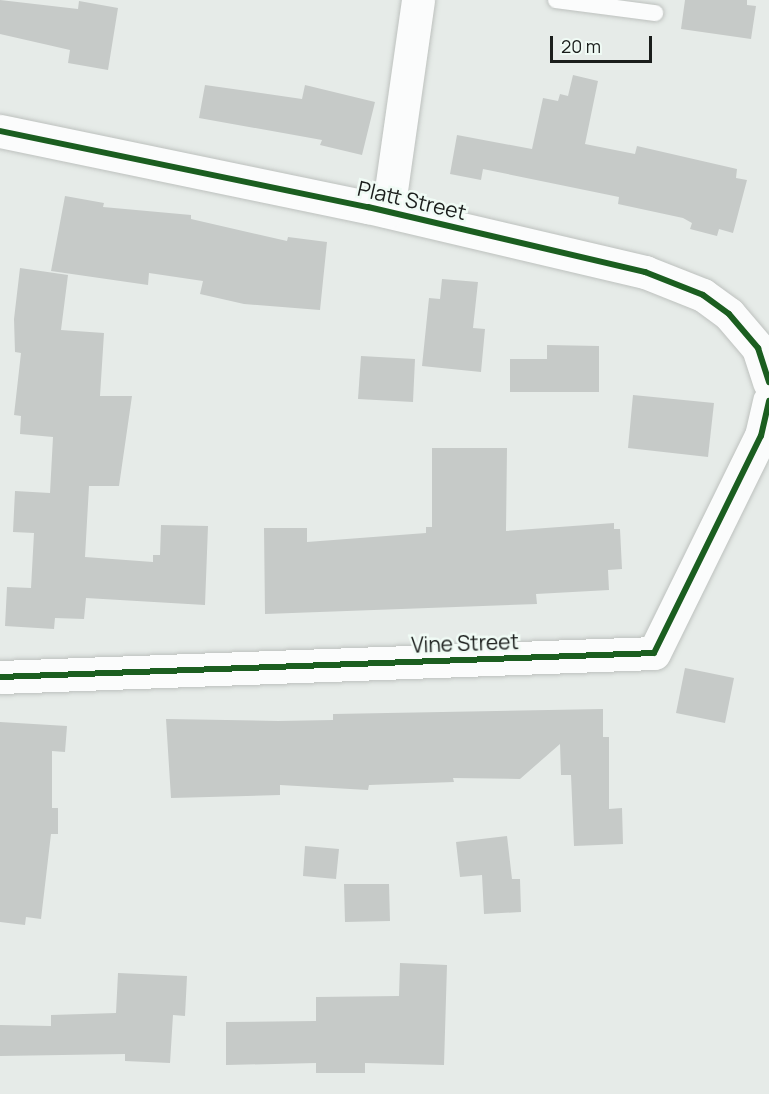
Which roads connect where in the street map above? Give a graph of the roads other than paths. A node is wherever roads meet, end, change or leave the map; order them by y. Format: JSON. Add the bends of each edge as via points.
{"nodes":[{"id":1,"x":418,"y":0,"type":"edge"},
{"id":2,"x":556,"y":0,"type":"edge"},
{"id":3,"x":655,"y":14,"type":"dead end"},
{"id":4,"x":0,"y":131,"type":"edge"},
{"id":5,"x":388,"y":211,"type":"junction"},
{"id":6,"x":769,"y":382,"type":"edge"},
{"id":7,"x":769,"y":401,"type":"edge"},
{"id":8,"x":0,"y":677,"type":"edge"}],
"edges":[{"from":1,"to":5,"type":"street"},
{"from":2,"to":3,"type":"lane"},
{"from":4,"to":5,"type":"street","name":"Platt Street"},
{"from":5,"to":6,"type":"street","name":"Platt Street","via":[[645,272],[703,295],[751,337]]},
{"from":7,"to":8,"type":"street","name":"Vine Street","via":[[760,436],[654,652]]}]}
